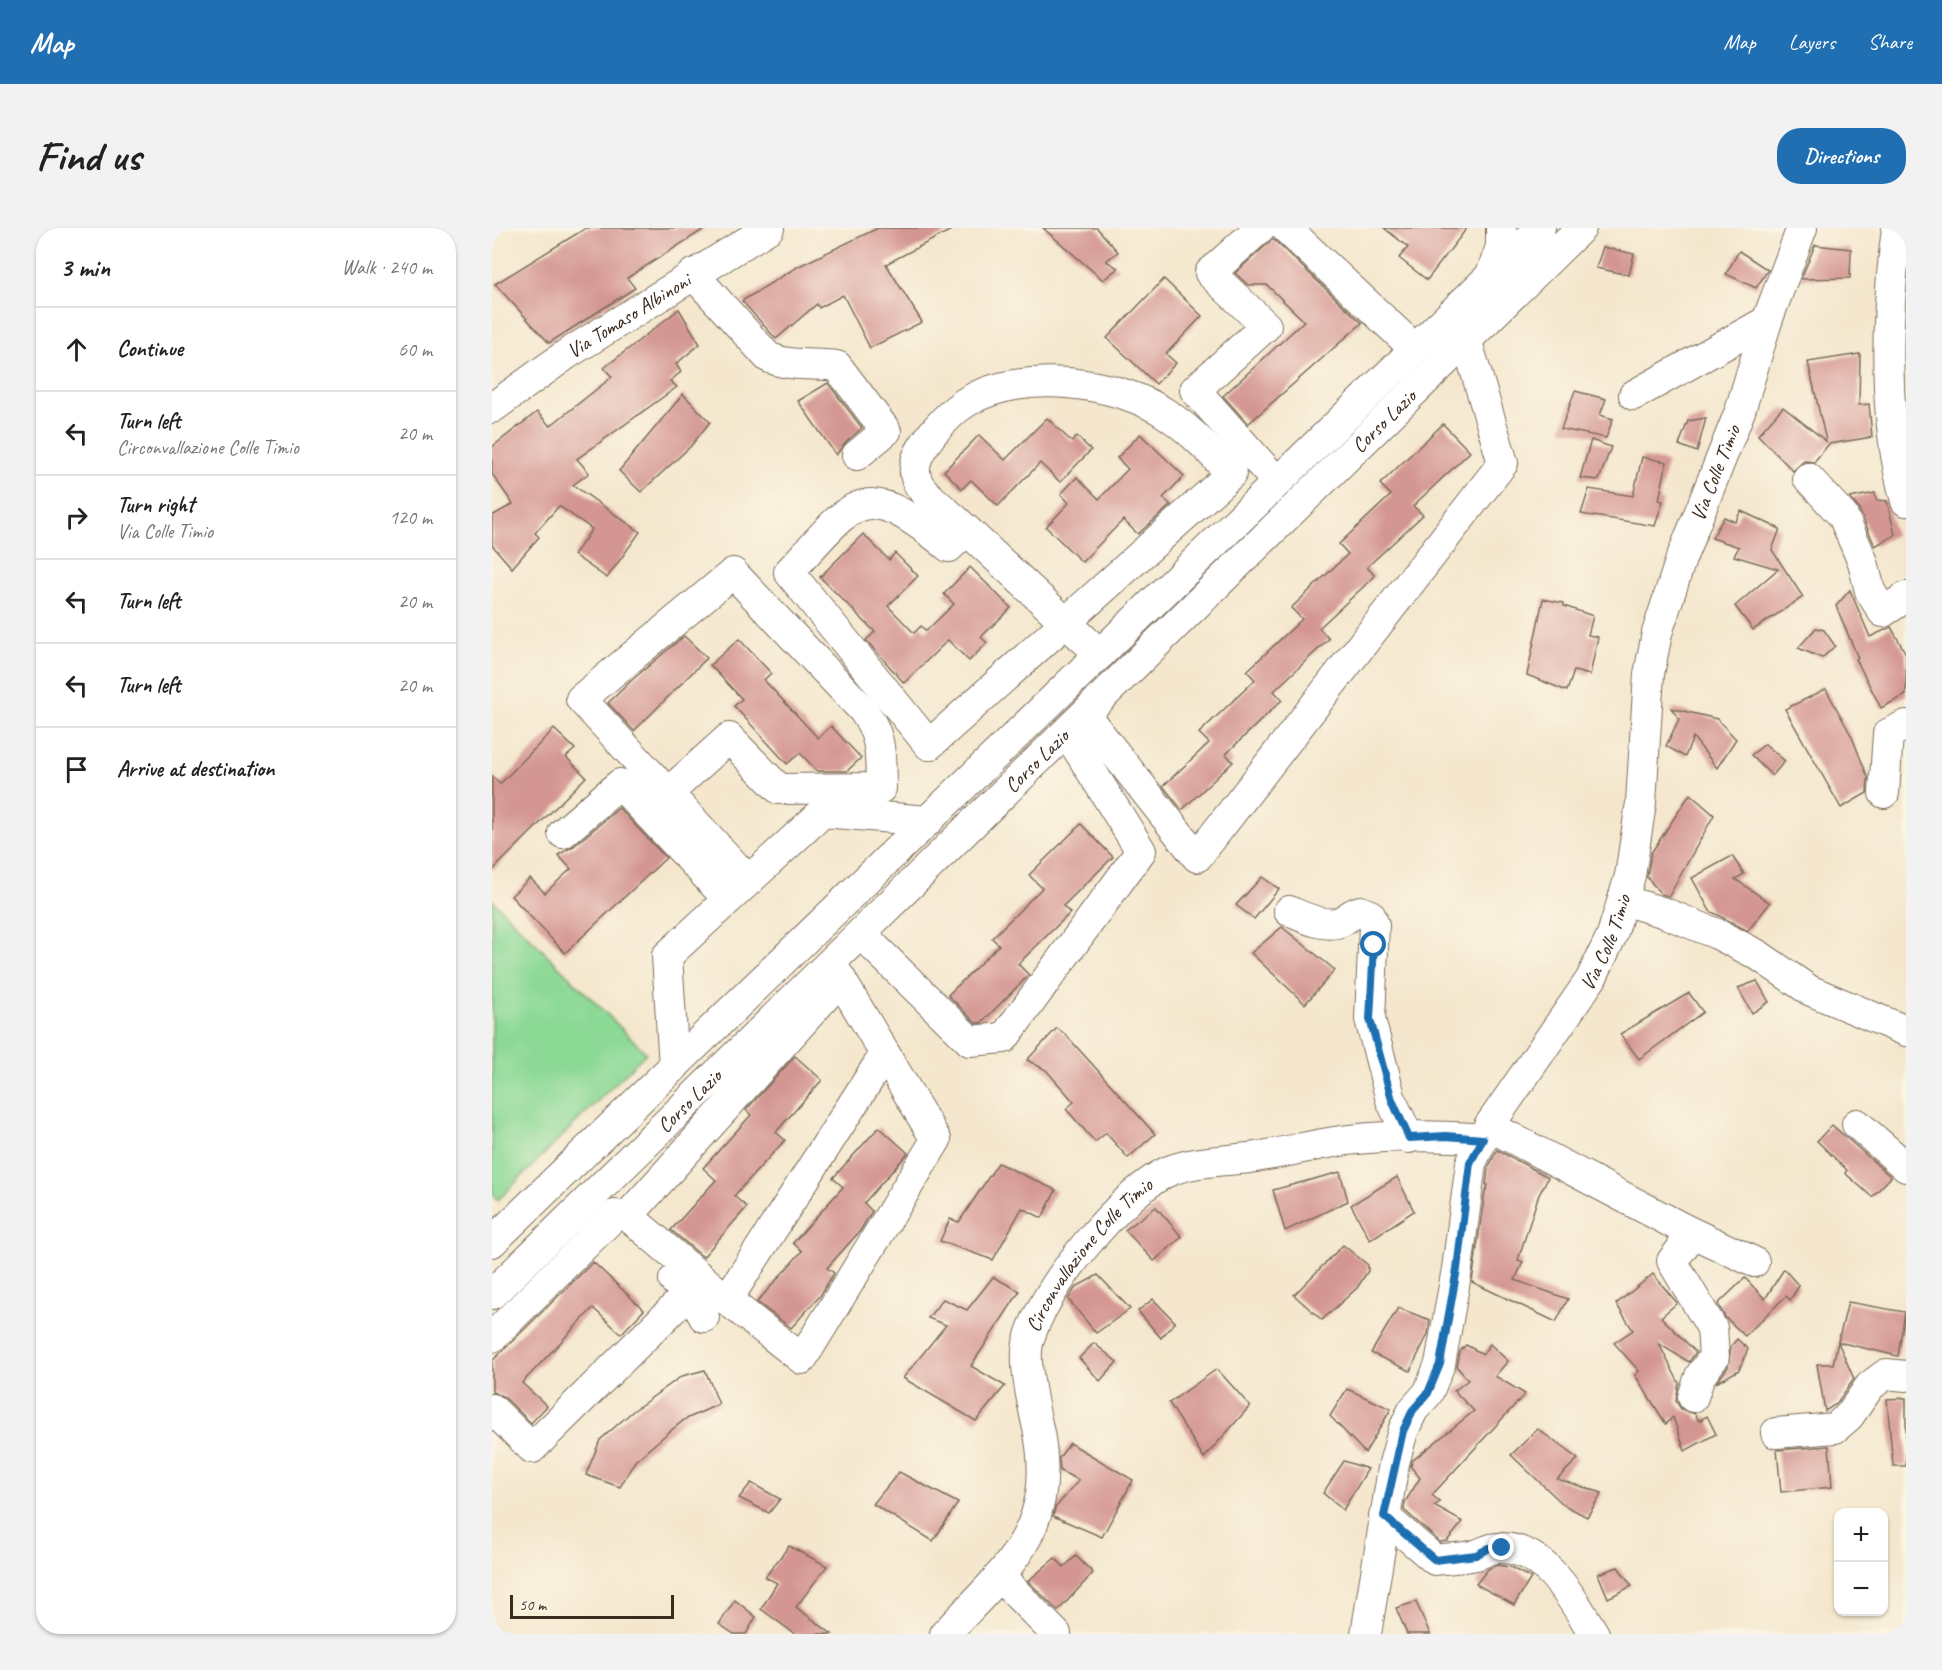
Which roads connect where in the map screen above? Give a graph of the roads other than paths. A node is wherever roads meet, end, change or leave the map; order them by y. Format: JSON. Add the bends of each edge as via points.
{"nodes":[{"id":1,"x":769,"y":228,"type":"edge"},
{"id":2,"x":1260,"y":228,"type":"edge"},
{"id":3,"x":1286,"y":228,"type":"edge"},
{"id":4,"x":1501,"y":228,"type":"edge"},
{"id":5,"x":1540,"y":228,"type":"edge"},
{"id":6,"x":1581,"y":228,"type":"edge"},
{"id":7,"x":1802,"y":228,"type":"edge"},
{"id":8,"x":1897,"y":228,"type":"edge"},
{"id":9,"x":1906,"y":229,"type":"edge"},
{"id":10,"x":693,"y":274,"type":"junction"},
{"id":11,"x":1490,"y":277,"type":"junction"},
{"id":12,"x":1767,"y":321,"type":"junction"},
{"id":13,"x":1467,"y":342,"type":"junction"},
{"id":14,"x":1415,"y":349,"type":"junction"},
{"id":15,"x":1634,"y":395,"type":"dead end"},
{"id":16,"x":492,"y":408,"type":"edge"},
{"id":17,"x":857,"y":455,"type":"dead end"},
{"id":18,"x":1809,"y":478,"type":"dead end"},
{"id":19,"x":1277,"y":482,"type":"junction"},
{"id":20,"x":1906,"y":501,"type":"edge"},
{"id":21,"x":967,"y":530,"type":"junction"},
{"id":22,"x":1906,"y":597,"type":"edge"},
{"id":23,"x":1064,"y":621,"type":"junction"},
{"id":24,"x":1100,"y":654,"type":"junction"},
{"id":25,"x":1076,"y":724,"type":"junction"},
{"id":26,"x":1906,"y":724,"type":"edge"},
{"id":27,"x":668,"y":793,"type":"junction"},
{"id":28,"x":1884,"y":793,"type":"dead end"},
{"id":29,"x":928,"y":821,"type":"junction"},
{"id":30,"x":563,"y":833,"type":"dead end"},
{"id":31,"x":737,"y":889,"type":"junction"},
{"id":32,"x":1623,"y":900,"type":"junction"},
{"id":33,"x":1288,"y":911,"type":"dead end"},
{"id":34,"x":861,"y":934,"type":"junction"},
{"id":35,"x":836,"y":971,"type":"junction"},
{"id":36,"x":1906,"y":1031,"type":"edge"},
{"id":37,"x":885,"y":1054,"type":"junction"},
{"id":38,"x":674,"y":1066,"type":"junction"},
{"id":39,"x":1857,"y":1124,"type":"dead end"},
{"id":40,"x":1486,"y":1132,"type":"junction"},
{"id":41,"x":1409,"y":1138,"type":"junction"},
{"id":42,"x":1906,"y":1167,"type":"edge"},
{"id":43,"x":595,"y":1193,"type":"junction"},
{"id":44,"x":615,"y":1215,"type":"junction"},
{"id":45,"x":1684,"y":1229,"type":"junction"},
{"id":46,"x":492,"y":1242,"type":"edge"},
{"id":47,"x":1754,"y":1262,"type":"dead end"},
{"id":48,"x":492,"y":1294,"type":"edge"},
{"id":49,"x":706,"y":1304,"type":"junction"},
{"id":50,"x":492,"y":1337,"type":"edge"},
{"id":51,"x":1906,"y":1376,"type":"edge"},
{"id":52,"x":1693,"y":1397,"type":"dead end"},
{"id":53,"x":492,"y":1409,"type":"edge"},
{"id":54,"x":1776,"y":1433,"type":"dead end"},
{"id":55,"x":1384,"y":1516,"type":"junction"},
{"id":56,"x":999,"y":1576,"type":"junction"},
{"id":57,"x":945,"y":1634,"type":"edge"},
{"id":58,"x":1056,"y":1634,"type":"edge"},
{"id":59,"x":1366,"y":1634,"type":"edge"},
{"id":60,"x":1594,"y":1634,"type":"edge"}],
"edges":[{"from":1,"to":10,"type":"street","name":"Via Tomaso Albinoni"},
{"from":2,"to":19,"type":"street","via":[[1210,273],[1266,326],[1195,390]]},
{"from":3,"to":14,"type":"street"},
{"from":4,"to":11,"type":"street","name":"Corso Lazio","via":[[1501,247]]},
{"from":5,"to":11,"type":"street","name":"Corso Lazio"},
{"from":6,"to":13,"type":"street","name":"Corso Lazio"},
{"from":7,"to":12,"type":"street","name":"Via Colle Timio"},
{"from":8,"to":9,"type":"street"},
{"from":8,"to":20,"type":"street","via":[[1890,377],[1893,434]]},
{"from":10,"to":16,"type":"street","name":"Via Tomaso Albinoni","via":[[567,354]]},
{"from":10,"to":17,"type":"street","via":[[768,357],[781,363],[837,366],[886,431]]},
{"from":11,"to":14,"type":"street","name":"Corso Lazio"},
{"from":12,"to":15,"type":"street"},
{"from":12,"to":32,"type":"street","name":"Via Colle Timio","via":[[1740,411],[1681,559],[1657,633],[1649,674],[1641,803]]},
{"from":13,"to":25,"type":"street","name":"Corso Lazio"},
{"from":13,"to":25,"type":"street","via":[[1503,463],[1197,856]]},
{"from":14,"to":19,"type":"street","name":"Corso Lazio"},
{"from":18,"to":22,"type":"street","via":[[1843,516],[1863,562],[1870,591],[1883,612]]},
{"from":19,"to":24,"type":"street","name":"Corso Lazio"},
{"from":21,"to":23,"type":"street"},
{"from":21,"to":23,"type":"street","via":[[949,547],[894,509],[862,503],[845,512],[789,572],[928,745]]},
{"from":21,"to":23,"type":"street","via":[[919,485],[914,468],[920,450],[944,419],[969,400],[1035,381],[1096,388],[1139,399],[1197,437],[1231,474]]},
{"from":23,"to":24,"type":"street"},
{"from":24,"to":29,"type":"street","name":"Corso Lazio"},
{"from":25,"to":34,"type":"street","name":"Corso Lazio"},
{"from":25,"to":34,"type":"street","via":[[1141,851],[1004,1038],[970,1041]]},
{"from":26,"to":28,"type":"street","via":[[1888,734]]},
{"from":27,"to":27,"type":"street","via":[[581,699],[733,573],[874,725],[880,741],[880,788],[779,789],[729,738]]},
{"from":27,"to":31,"type":"street"},
{"from":29,"to":31,"type":"street","via":[[823,812]]},
{"from":29,"to":38,"type":"street","name":"Corso Lazio"},
{"from":30,"to":31,"type":"street","via":[[620,784]]},
{"from":31,"to":38,"type":"street","via":[[667,956]]},
{"from":32,"to":36,"type":"street","via":[[1717,934],[1758,955],[1809,990]]},
{"from":32,"to":40,"type":"street","name":"Via Colle Timio","via":[[1591,979]]},
{"from":33,"to":41,"type":"street","via":[[1329,923],[1360,911],[1370,915],[1374,945],[1370,1019],[1392,1100]]},
{"from":34,"to":35,"type":"street","name":"Corso Lazio"},
{"from":35,"to":37,"type":"street"},
{"from":35,"to":43,"type":"street","name":"Corso Lazio"},
{"from":35,"to":49,"type":"street","via":[[628,1216]]},
{"from":37,"to":49,"type":"street"},
{"from":37,"to":49,"type":"street","via":[[936,1140],[802,1359]]},
{"from":38,"to":46,"type":"street","name":"Corso Lazio"},
{"from":39,"to":42,"type":"street"},
{"from":40,"to":41,"type":"street","name":"Circonvallazione Colle Timio"},
{"from":40,"to":45,"type":"street"},
{"from":40,"to":55,"type":"street","name":"Via Colle Timio","via":[[1470,1163],[1440,1364],[1428,1393],[1413,1410],[1403,1431]]},
{"from":41,"to":56,"type":"street","name":"Circonvallazione Colle Timio","via":[[1335,1142],[1168,1171],[1132,1197],[1104,1225],[1052,1290],[1027,1346],[1044,1459],[1041,1497],[1033,1527],[1016,1557]]},
{"from":43,"to":44,"type":"street"},
{"from":43,"to":48,"type":"street","name":"Corso Lazio"},
{"from":44,"to":49,"type":"street"},
{"from":44,"to":50,"type":"street"},
{"from":45,"to":47,"type":"street"},
{"from":45,"to":52,"type":"street","via":[[1683,1247],[1672,1261],[1712,1328],[1714,1357],[1700,1376]]},
{"from":49,"to":53,"type":"street","via":[[532,1448]]},
{"from":51,"to":54,"type":"street","via":[[1886,1374],[1870,1386],[1849,1416],[1835,1428]]},
{"from":55,"to":59,"type":"street","name":"Via Colle Timio"},
{"from":55,"to":60,"type":"street","via":[[1435,1560],[1476,1555],[1489,1548],[1524,1553],[1557,1579]]},
{"from":56,"to":57,"type":"street","name":"Circonvallazione Colle Timio"},
{"from":56,"to":58,"type":"street"}]}
